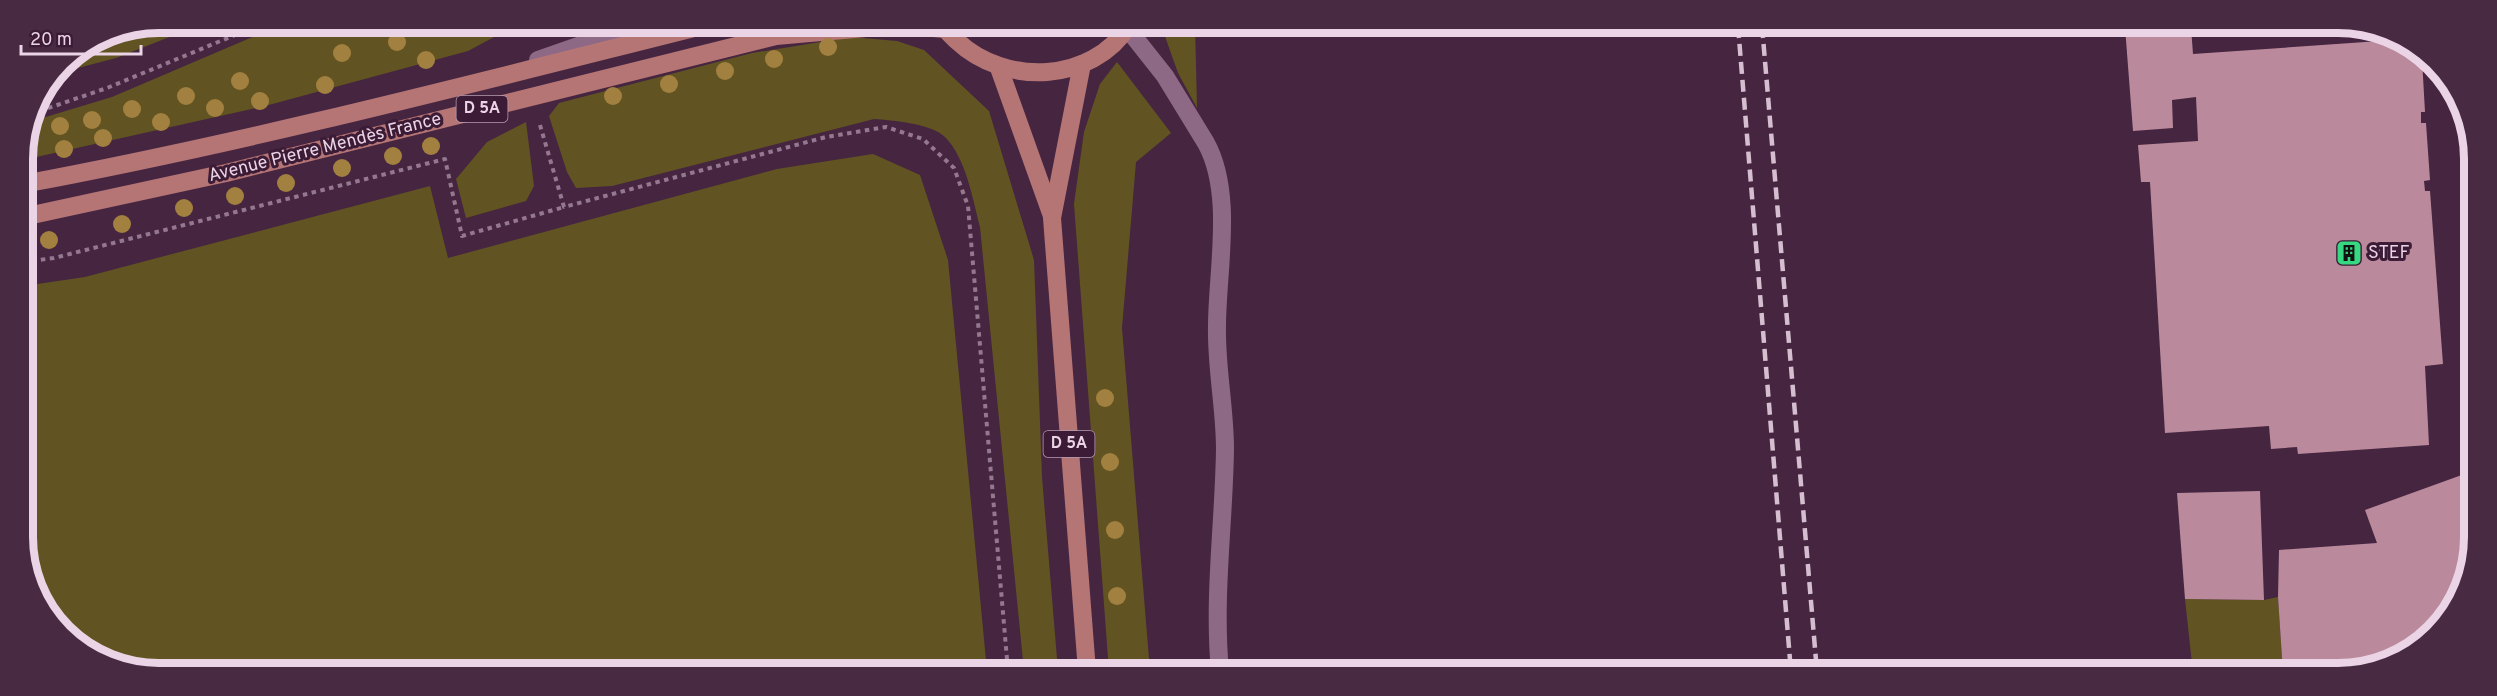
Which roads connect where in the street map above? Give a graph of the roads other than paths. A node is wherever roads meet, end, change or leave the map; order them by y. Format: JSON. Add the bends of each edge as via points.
{"nodes":[{"id":1,"x":618,"y":33,"type":"edge"},
{"id":2,"x":674,"y":33,"type":"edge"},
{"id":3,"x":807,"y":33,"type":"edge"},
{"id":4,"x":949,"y":33,"type":"edge"},
{"id":5,"x":1121,"y":33,"type":"edge"},
{"id":6,"x":1133,"y":33,"type":"edge"},
{"id":7,"x":1082,"y":64,"type":"junction"},
{"id":8,"x":999,"y":68,"type":"junction"},
{"id":9,"x":470,"y":84,"type":"junction"},
{"id":10,"x":33,"y":182,"type":"edge"},
{"id":11,"x":33,"y":215,"type":"edge"},
{"id":12,"x":1053,"y":218,"type":"junction"},
{"id":13,"x":1086,"y":663,"type":"edge"},
{"id":14,"x":1220,"y":663,"type":"edge"}],
"edges":[{"from":1,"to":9,"type":"main road"},
{"from":2,"to":9,"type":"main road","name":"Avenue Pierre Mendès France","number":"D 5A"},
{"from":3,"to":11,"type":"main road","name":"Avenue Pierre Mendès France","number":"D 5A","via":[[776,36],[226,173]]},
{"from":4,"to":8,"type":"main road","name":"Avenue Pierre Mendès France","via":[[969,52]]},
{"from":5,"to":7,"type":"main road","name":"Avenue Pierre Mendès France"},
{"from":6,"to":14,"type":"main road","via":[[1212,153],[1220,187],[1223,240],[1217,327],[1225,447],[1218,604]]},
{"from":7,"to":8,"type":"main road","name":"Avenue Pierre Mendès France","via":[[1055,72],[1026,73]]},
{"from":7,"to":12,"type":"main road","number":"D 5A"},
{"from":8,"to":12,"type":"main road","number":"D 5A"},
{"from":9,"to":10,"type":"main road","name":"Avenue Pierre Mendès France","number":"D 5A","via":[[131,164]]},
{"from":12,"to":13,"type":"main road","number":"D 5A"}]}
